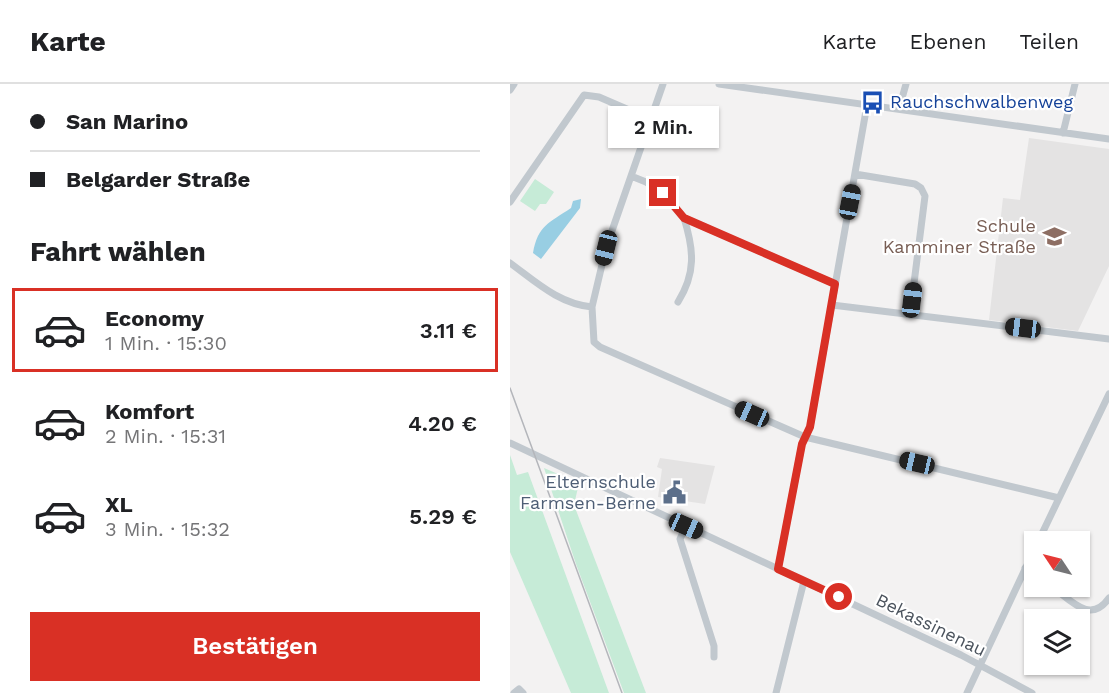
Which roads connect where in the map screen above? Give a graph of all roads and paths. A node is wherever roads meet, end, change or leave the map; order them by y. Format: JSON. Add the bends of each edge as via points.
{"nodes":[{"id":1,"x":514,"y":84,"type":"edge"},
{"id":2,"x":663,"y":84,"type":"edge"},
{"id":3,"x":719,"y":84,"type":"edge"},
{"id":4,"x":906,"y":84,"type":"edge"},
{"id":5,"x":1075,"y":84,"type":"edge"},
{"id":6,"x":510,"y":90,"type":"edge"},
{"id":7,"x":867,"y":105,"type":"junction"},
{"id":8,"x":899,"y":109,"type":"junction"},
{"id":9,"x":650,"y":118,"type":"junction"},
{"id":10,"x":1063,"y":133,"type":"junction"},
{"id":11,"x":1109,"y":139,"type":"edge"},
{"id":12,"x":855,"y":174,"type":"junction"},
{"id":13,"x":631,"y":176,"type":"junction"},
{"id":14,"x":510,"y":202,"type":"edge"},
{"id":15,"x":684,"y":218,"type":"junction"},
{"id":16,"x":510,"y":263,"type":"edge"},
{"id":17,"x":835,"y":284,"type":"junction"},
{"id":18,"x":678,"y":302,"type":"dead end"},
{"id":19,"x":832,"y":305,"type":"junction"},
{"id":20,"x":591,"y":307,"type":"junction"},
{"id":21,"x":910,"y":315,"type":"junction"},
{"id":22,"x":1109,"y":339,"type":"edge"},
{"id":23,"x":1109,"y":394,"type":"edge"},
{"id":24,"x":805,"y":437,"type":"junction"},
{"id":25,"x":510,"y":443,"type":"edge"},
{"id":26,"x":1059,"y":498,"type":"junction"},
{"id":27,"x":686,"y":526,"type":"junction"},
{"id":28,"x":1043,"y":531,"type":"edge"},
{"id":29,"x":778,"y":569,"type":"junction"},
{"id":30,"x":1024,"y":570,"type":"edge"},
{"id":31,"x":804,"y":581,"type":"junction"},
{"id":32,"x":1066,"y":597,"type":"edge"},
{"id":33,"x":1109,"y":598,"type":"edge"},
{"id":34,"x":714,"y":657,"type":"dead end"},
{"id":35,"x":980,"y":664,"type":"junction"},
{"id":36,"x":514,"y":693,"type":"edge"},
{"id":37,"x":523,"y":693,"type":"edge"},
{"id":38,"x":776,"y":693,"type":"edge"},
{"id":39,"x":967,"y":693,"type":"edge"},
{"id":40,"x":1032,"y":693,"type":"edge"}],
"edges":[{"from":1,"to":6,"type":"street"},
{"from":2,"to":9,"type":"street"},
{"from":3,"to":7,"type":"street"},
{"from":4,"to":8,"type":"street"},
{"from":5,"to":10,"type":"street"},
{"from":7,"to":8,"type":"street"},
{"from":7,"to":12,"type":"street"},
{"from":8,"to":10,"type":"street"},
{"from":9,"to":13,"type":"street"},
{"from":9,"to":14,"type":"street","via":[[599,97],[584,95]]},
{"from":10,"to":11,"type":"street"},
{"from":12,"to":17,"type":"street"},
{"from":12,"to":21,"type":"street","via":[[915,184],[925,196]]},
{"from":13,"to":15,"type":"street","via":[[663,193]]},
{"from":13,"to":20,"type":"street"},
{"from":15,"to":17,"type":"street"},
{"from":15,"to":18,"type":"street","via":[[692,248],[692,267]]},
{"from":16,"to":20,"type":"street","via":[[558,297]]},
{"from":17,"to":19,"type":"street"},
{"from":19,"to":21,"type":"street"},
{"from":19,"to":24,"type":"street"},
{"from":20,"to":24,"type":"street","via":[[594,342],[600,347]]},
{"from":21,"to":22,"type":"street"},
{"from":23,"to":26,"type":"street"},
{"from":24,"to":26,"type":"street"},
{"from":24,"to":29,"type":"street"},
{"from":25,"to":27,"type":"street","name":"Bekassinenau"},
{"from":26,"to":28,"type":"street"},
{"from":27,"to":29,"type":"street","name":"Bekassinenau"},
{"from":27,"to":34,"type":"street","via":[[680,539],[714,646]]},
{"from":29,"to":31,"type":"street","name":"Bekassinenau"},
{"from":30,"to":35,"type":"street"},
{"from":31,"to":35,"type":"street","name":"Bekassinenau"},
{"from":31,"to":38,"type":"street"},
{"from":32,"to":33,"type":"street","via":[[1084,610],[1095,611]]},
{"from":35,"to":39,"type":"street"},
{"from":35,"to":40,"type":"street","name":"Bekassinenau"},
{"from":36,"to":37,"type":"street","via":[[519,689]]}]}
